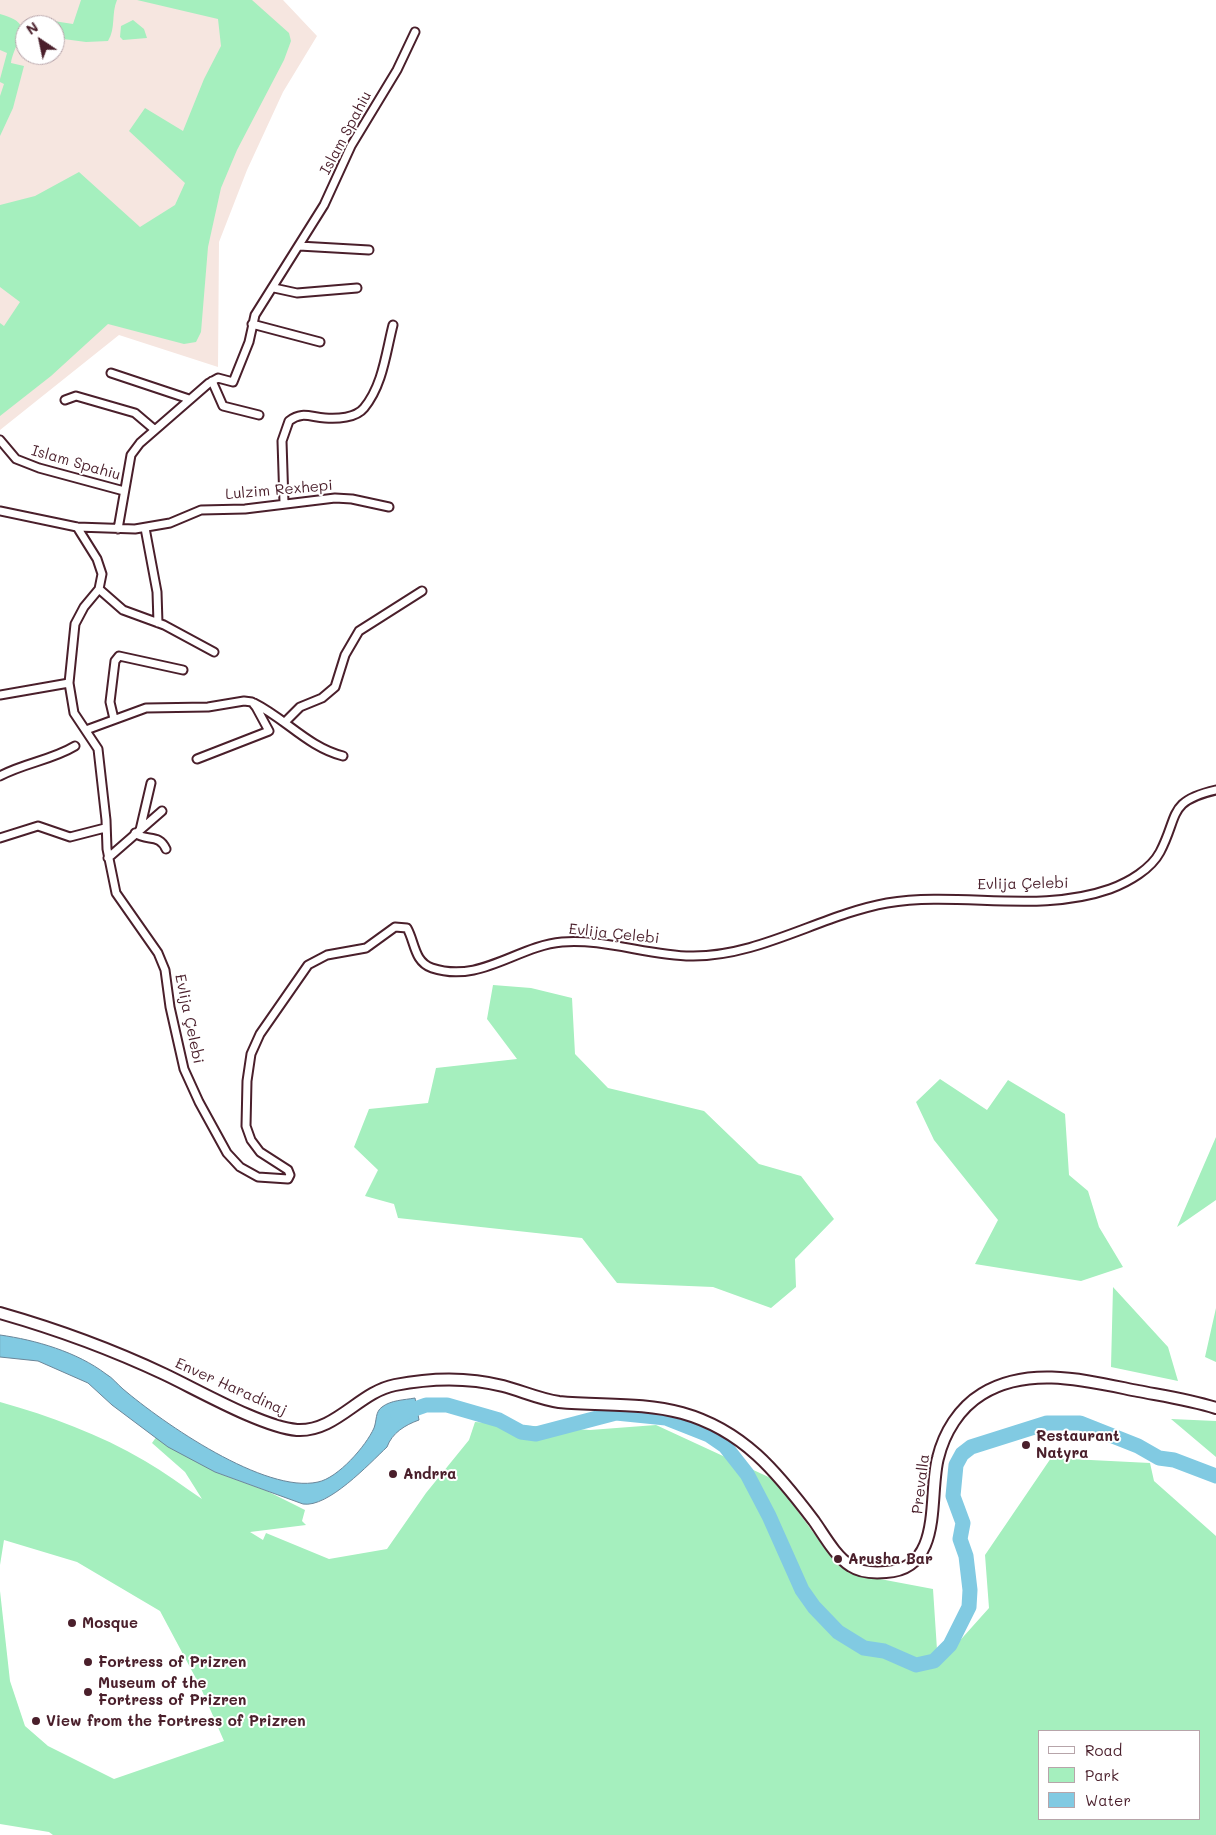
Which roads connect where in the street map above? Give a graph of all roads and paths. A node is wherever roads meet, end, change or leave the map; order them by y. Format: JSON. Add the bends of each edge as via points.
{"nodes":[{"id":1,"x":415,"y":32,"type":"dead end"},
{"id":2,"x":299,"y":246,"type":"junction"},
{"id":3,"x":369,"y":250,"type":"dead end"},
{"id":4,"x":274,"y":288,"type":"junction"},
{"id":5,"x":356,"y":288,"type":"dead end"},
{"id":6,"x":252,"y":324,"type":"junction"},
{"id":7,"x":393,"y":325,"type":"dead end"},
{"id":8,"x":320,"y":342,"type":"dead end"},
{"id":9,"x":110,"y":373,"type":"dead end"},
{"id":10,"x":212,"y":381,"type":"junction"},
{"id":11,"x":189,"y":399,"type":"junction"},
{"id":12,"x":65,"y":400,"type":"dead end"},
{"id":13,"x":259,"y":415,"type":"dead end"},
{"id":14,"x":155,"y":430,"type":"junction"},
{"id":15,"x":0,"y":440,"type":"edge"},
{"id":16,"x":124,"y":491,"type":"junction"},
{"id":17,"x":284,"y":503,"type":"junction"},
{"id":18,"x":389,"y":507,"type":"dead end"},
{"id":19,"x":0,"y":511,"type":"edge"},
{"id":20,"x":77,"y":527,"type":"junction"},
{"id":21,"x":145,"y":528,"type":"junction"},
{"id":22,"x":118,"y":529,"type":"junction"},
{"id":23,"x":99,"y":589,"type":"junction"},
{"id":24,"x":422,"y":592,"type":"dead end"},
{"id":25,"x":158,"y":622,"type":"junction"},
{"id":26,"x":214,"y":652,"type":"dead end"},
{"id":27,"x":184,"y":670,"type":"dead end"},
{"id":28,"x":69,"y":683,"type":"junction"},
{"id":29,"x":0,"y":695,"type":"edge"},
{"id":30,"x":252,"y":702,"type":"junction"},
{"id":31,"x":114,"y":719,"type":"junction"},
{"id":32,"x":285,"y":722,"type":"junction"},
{"id":33,"x":86,"y":730,"type":"junction"},
{"id":34,"x":75,"y":746,"type":"dead end"},
{"id":35,"x":343,"y":756,"type":"dead end"},
{"id":36,"x":197,"y":759,"type":"dead end"},
{"id":37,"x":0,"y":776,"type":"edge"},
{"id":38,"x":151,"y":783,"type":"dead end"},
{"id":39,"x":1216,"y":790,"type":"edge"},
{"id":40,"x":162,"y":811,"type":"dead end"},
{"id":41,"x":105,"y":828,"type":"junction"},
{"id":42,"x":138,"y":832,"type":"junction"},
{"id":43,"x":0,"y":838,"type":"edge"},
{"id":44,"x":166,"y":849,"type":"dead end"},
{"id":45,"x":108,"y":858,"type":"junction"},
{"id":46,"x":0,"y":1313,"type":"edge"},
{"id":47,"x":1216,"y":1408,"type":"edge"},
{"id":48,"x":739,"y":1438,"type":"joint"}],
"edges":[{"from":1,"to":2,"type":"street","name":"Islam Spahiu"},
{"from":2,"to":3,"type":"street"},
{"from":2,"to":4,"type":"street","name":"Islam Spahiu"},
{"from":4,"to":5,"type":"street","via":[[297,292]]},
{"from":4,"to":6,"type":"street","name":"Islam Spahiu","via":[[260,306]]},
{"from":6,"to":8,"type":"street"},
{"from":6,"to":10,"type":"street","name":"Islam Spahiu","via":[[233,382],[222,378]]},
{"from":7,"to":17,"type":"street","via":[[386,363],[364,408],[352,416],[323,418],[306,414],[289,421],[282,441]]},
{"from":9,"to":11,"type":"street"},
{"from":10,"to":11,"type":"street","name":"Islam Spahiu"},
{"from":10,"to":13,"type":"street","via":[[223,406]]},
{"from":11,"to":14,"type":"street","name":"Islam Spahiu"},
{"from":12,"to":14,"type":"street","via":[[76,396],[135,412]]},
{"from":14,"to":16,"type":"street","name":"Islam Spahiu","via":[[140,442],[131,455]]},
{"from":15,"to":16,"type":"street","name":"Islam Spahiu","via":[[16,460]]},
{"from":16,"to":22,"type":"street","name":"Islam Spahiu"},
{"from":17,"to":18,"type":"street","name":"Lulzim Rexhepi","via":[[340,498]]},
{"from":17,"to":21,"type":"street","name":"Lulzim Rexhepi","via":[[245,509],[201,510],[170,523]]},
{"from":19,"to":20,"type":"street","name":"Lulzim Rexhepi"},
{"from":20,"to":22,"type":"street","name":"Lulzim Rexhepi"},
{"from":20,"to":23,"type":"street","via":[[97,559],[102,574]]},
{"from":21,"to":22,"type":"street","name":"Lulzim Rexhepi"},
{"from":21,"to":25,"type":"street","via":[[157,592]]},
{"from":23,"to":25,"type":"street","via":[[123,610]]},
{"from":23,"to":28,"type":"street","name":"Evlija Çelebi","via":[[84,606],[75,624]]},
{"from":24,"to":32,"type":"street","via":[[359,631],[345,655],[335,687],[322,698],[300,707]]},
{"from":25,"to":26,"type":"street"},
{"from":27,"to":31,"type":"street","via":[[119,656],[110,702]]},
{"from":28,"to":29,"type":"street"},
{"from":28,"to":33,"type":"street","name":"Evlija Çelebi","via":[[74,714]]},
{"from":30,"to":31,"type":"street","via":[[146,708]]},
{"from":30,"to":32,"type":"street"},
{"from":30,"to":36,"type":"street","via":[[269,731]]},
{"from":31,"to":33,"type":"street"},
{"from":32,"to":35,"type":"street","via":[[319,748]]},
{"from":33,"to":41,"type":"street","name":"Evlija Çelebi","via":[[98,749]]},
{"from":34,"to":37,"type":"street","via":[[60,755]]},
{"from":38,"to":42,"type":"street"},
{"from":39,"to":45,"type":"street","name":"Evlija Çelebi","via":[[1191,798],[1179,807],[1160,851],[1145,869],[1114,888],[1079,897],[926,899],[885,904],[726,953],[691,956],[565,942],[547,944],[488,968],[463,972],[440,970],[422,963],[407,928],[401,926],[366,948],[327,955],[308,965],[260,1034],[251,1054],[246,1126],[260,1152],[288,1170],[290,1176],[283,1180],[258,1177],[240,1167],[214,1132],[184,1069],[165,970],[154,947],[116,892]]},
{"from":40,"to":42,"type":"street"},
{"from":41,"to":43,"type":"street","via":[[70,837],[38,826]]},
{"from":41,"to":45,"type":"street","name":"Evlija Çelebi"},
{"from":42,"to":44,"type":"street","via":[[141,838],[157,838]]},
{"from":42,"to":45,"type":"street"},
{"from":46,"to":48,"type":"main road","name":"Enver Haradinaj","via":[[83,1340],[145,1365],[254,1417],[292,1429],[305,1430],[326,1424],[379,1389],[461,1379],[504,1386],[553,1401],[634,1405],[682,1413],[721,1427]]},
{"from":47,"to":48,"type":"main road","name":"Prevalla","via":[[1057,1377],[1005,1383],[983,1393],[960,1413],[944,1438],[937,1460],[931,1530],[925,1545],[909,1564],[892,1572],[862,1570],[844,1560],[790,1488]]}]}
